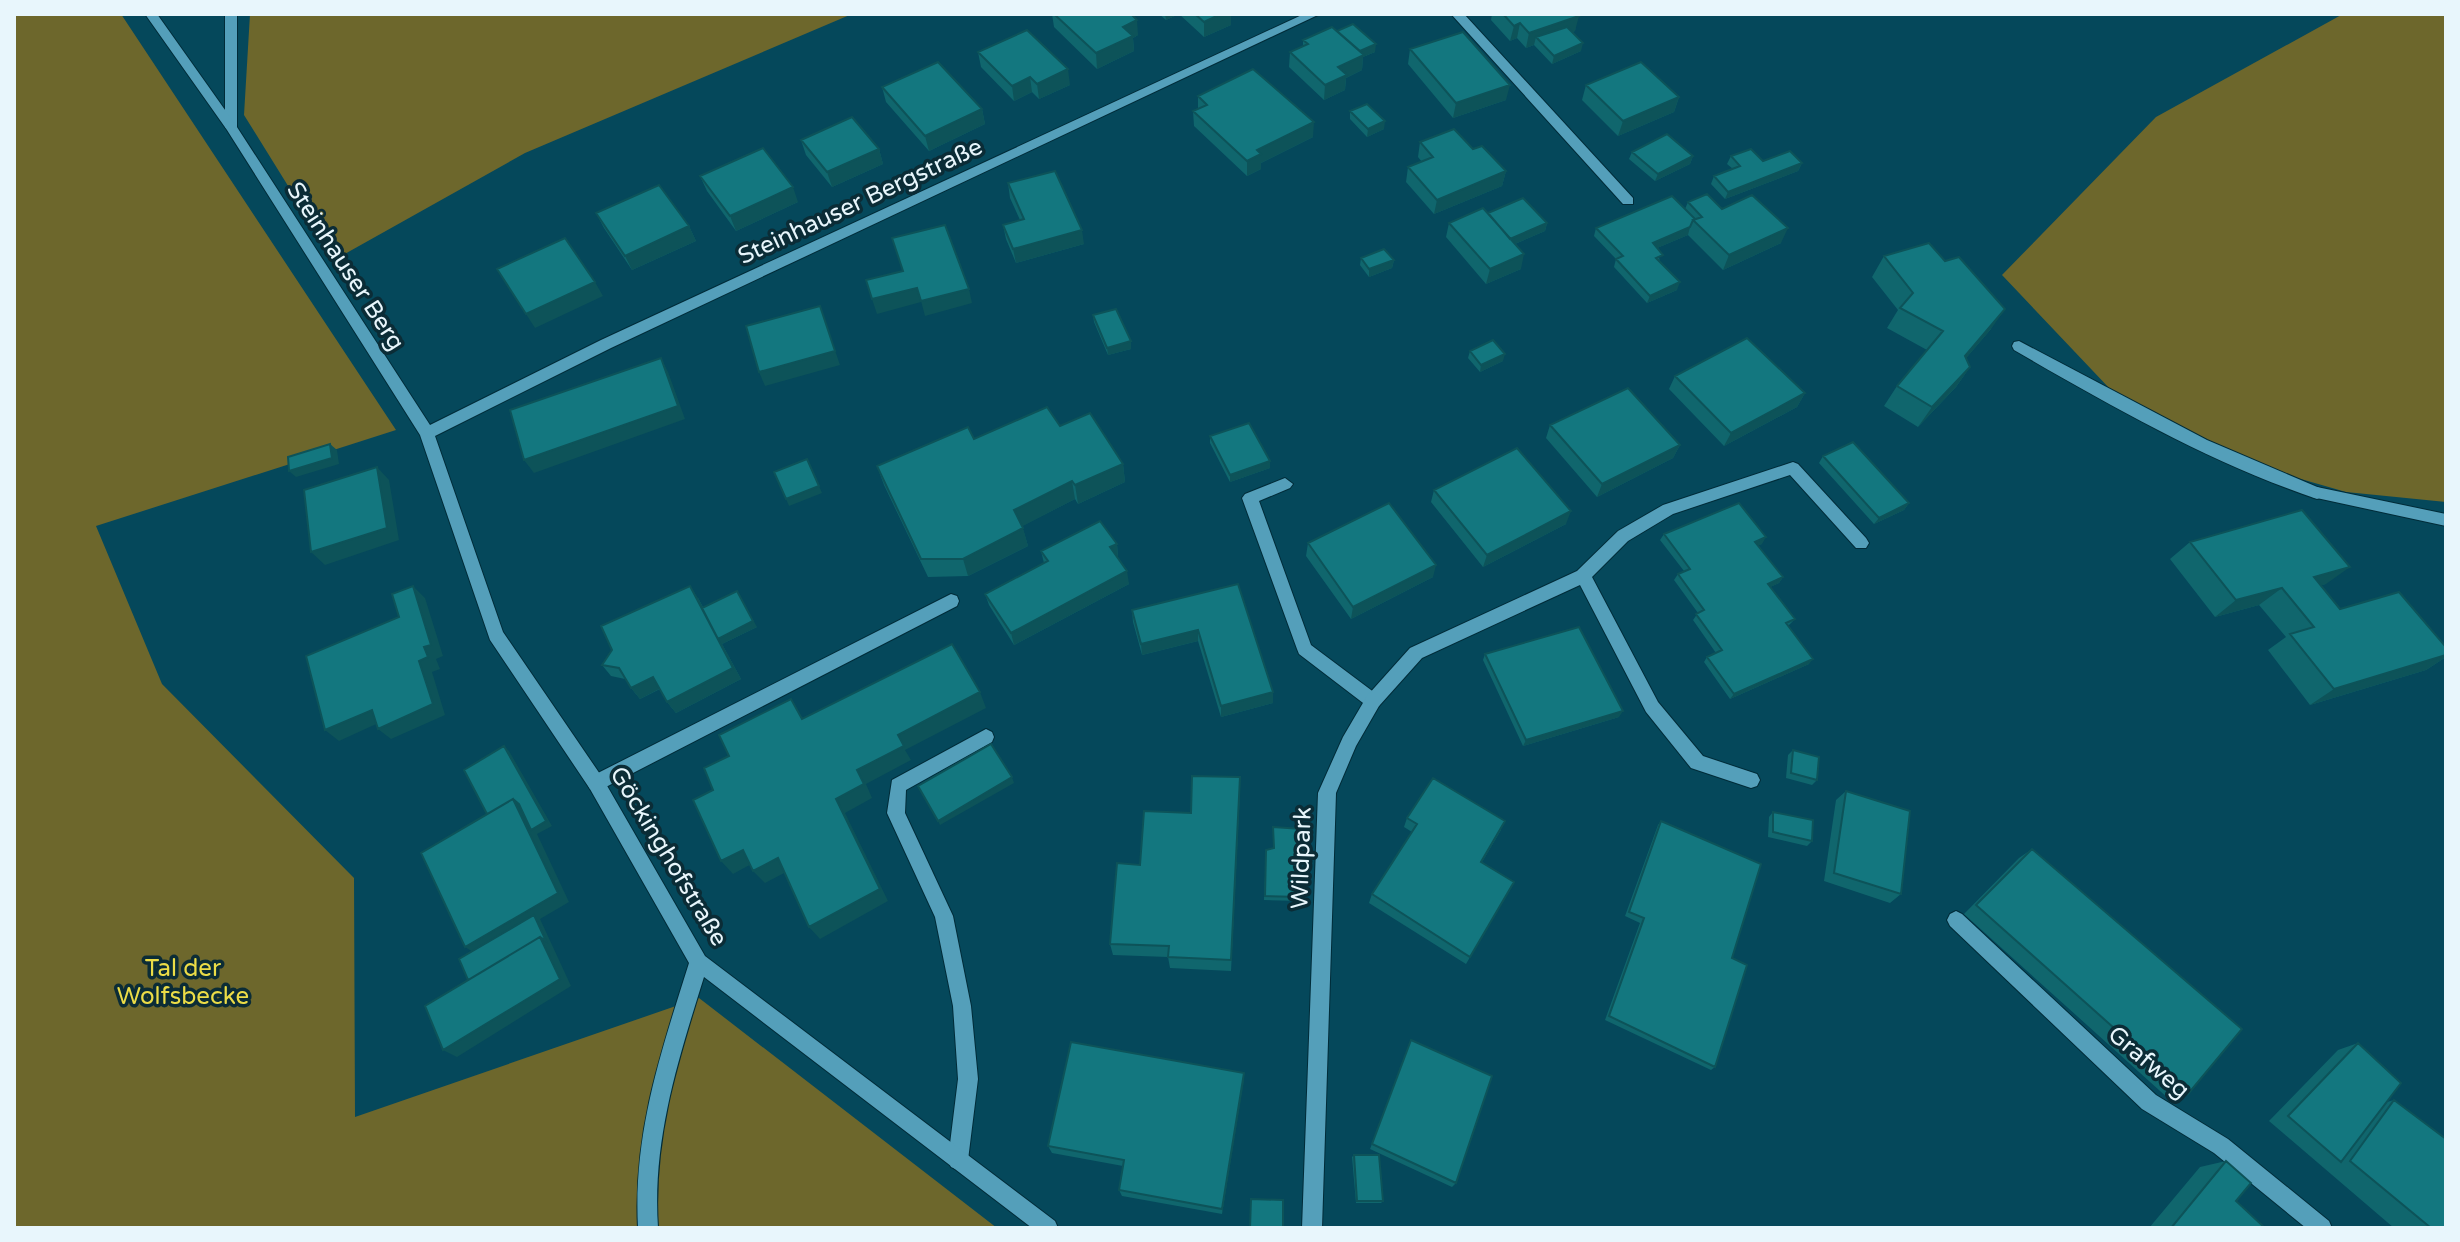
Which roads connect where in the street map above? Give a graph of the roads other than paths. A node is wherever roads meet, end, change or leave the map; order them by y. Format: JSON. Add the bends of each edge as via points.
{"nodes":[{"id":1,"x":151,"y":14,"type":"edge"},
{"id":2,"x":231,"y":14,"type":"edge"},
{"id":3,"x":1314,"y":14,"type":"edge"},
{"id":4,"x":1457,"y":14,"type":"edge"},
{"id":5,"x":231,"y":127,"type":"junction"},
{"id":6,"x":1628,"y":201,"type":"dead end"},
{"id":7,"x":2019,"y":346,"type":"dead end"},
{"id":8,"x":426,"y":431,"type":"junction"},
{"id":9,"x":1285,"y":484,"type":"dead end"},
{"id":10,"x":2446,"y":520,"type":"edge"},
{"id":11,"x":1861,"y":543,"type":"dead end"},
{"id":12,"x":1583,"y":576,"type":"junction"},
{"id":13,"x":951,"y":601,"type":"dead end"},
{"id":14,"x":1373,"y":701,"type":"junction"},
{"id":15,"x":986,"y":737,"type":"dead end"},
{"id":16,"x":1751,"y":780,"type":"dead end"},
{"id":17,"x":596,"y":783,"type":"junction"},
{"id":18,"x":1956,"y":920,"type":"dead end"},
{"id":19,"x":699,"y":962,"type":"junction"},
{"id":20,"x":958,"y":1160,"type":"junction"},
{"id":21,"x":648,"y":1228,"type":"edge"},
{"id":22,"x":1048,"y":1228,"type":"edge"},
{"id":23,"x":1312,"y":1228,"type":"edge"},
{"id":24,"x":2322,"y":1228,"type":"edge"}],
"edges":[{"from":1,"to":5,"type":"street","name":"Steinhauser Berg"},
{"from":2,"to":5,"type":"street"},
{"from":3,"to":8,"type":"street","name":"Steinhauser Bergstraße"},
{"from":4,"to":6,"type":"street"},
{"from":5,"to":8,"type":"street","name":"Steinhauser Berg"},
{"from":7,"to":10,"type":"street","via":[[2134,412],[2246,467],[2317,493]]},
{"from":8,"to":17,"type":"street","name":"Göckinghofstraße","via":[[496,635]]},
{"from":9,"to":14,"type":"street","via":[[1250,498],[1305,649]]},
{"from":11,"to":12,"type":"street","name":"Wildpark","via":[[1793,468],[1668,509],[1623,536]]},
{"from":12,"to":14,"type":"street","name":"Wildpark","via":[[1416,653]]},
{"from":12,"to":16,"type":"street","via":[[1652,707],[1697,762]]},
{"from":13,"to":17,"type":"street"},
{"from":14,"to":23,"type":"street","name":"Wildpark","via":[[1327,793]]},
{"from":15,"to":20,"type":"street","via":[[898,786],[896,813],[944,916],[962,1006],[968,1079]]},
{"from":17,"to":19,"type":"street","name":"Göckinghofstraße"},
{"from":18,"to":24,"type":"street","name":"Grafweg","via":[[2149,1102],[2221,1146]]},
{"from":19,"to":20,"type":"street","name":"Göckinghofstraße"},
{"from":19,"to":21,"type":"street","via":[[655,1114],[645,1201]]},
{"from":20,"to":22,"type":"street","name":"Göckinghofstraße"}]}
